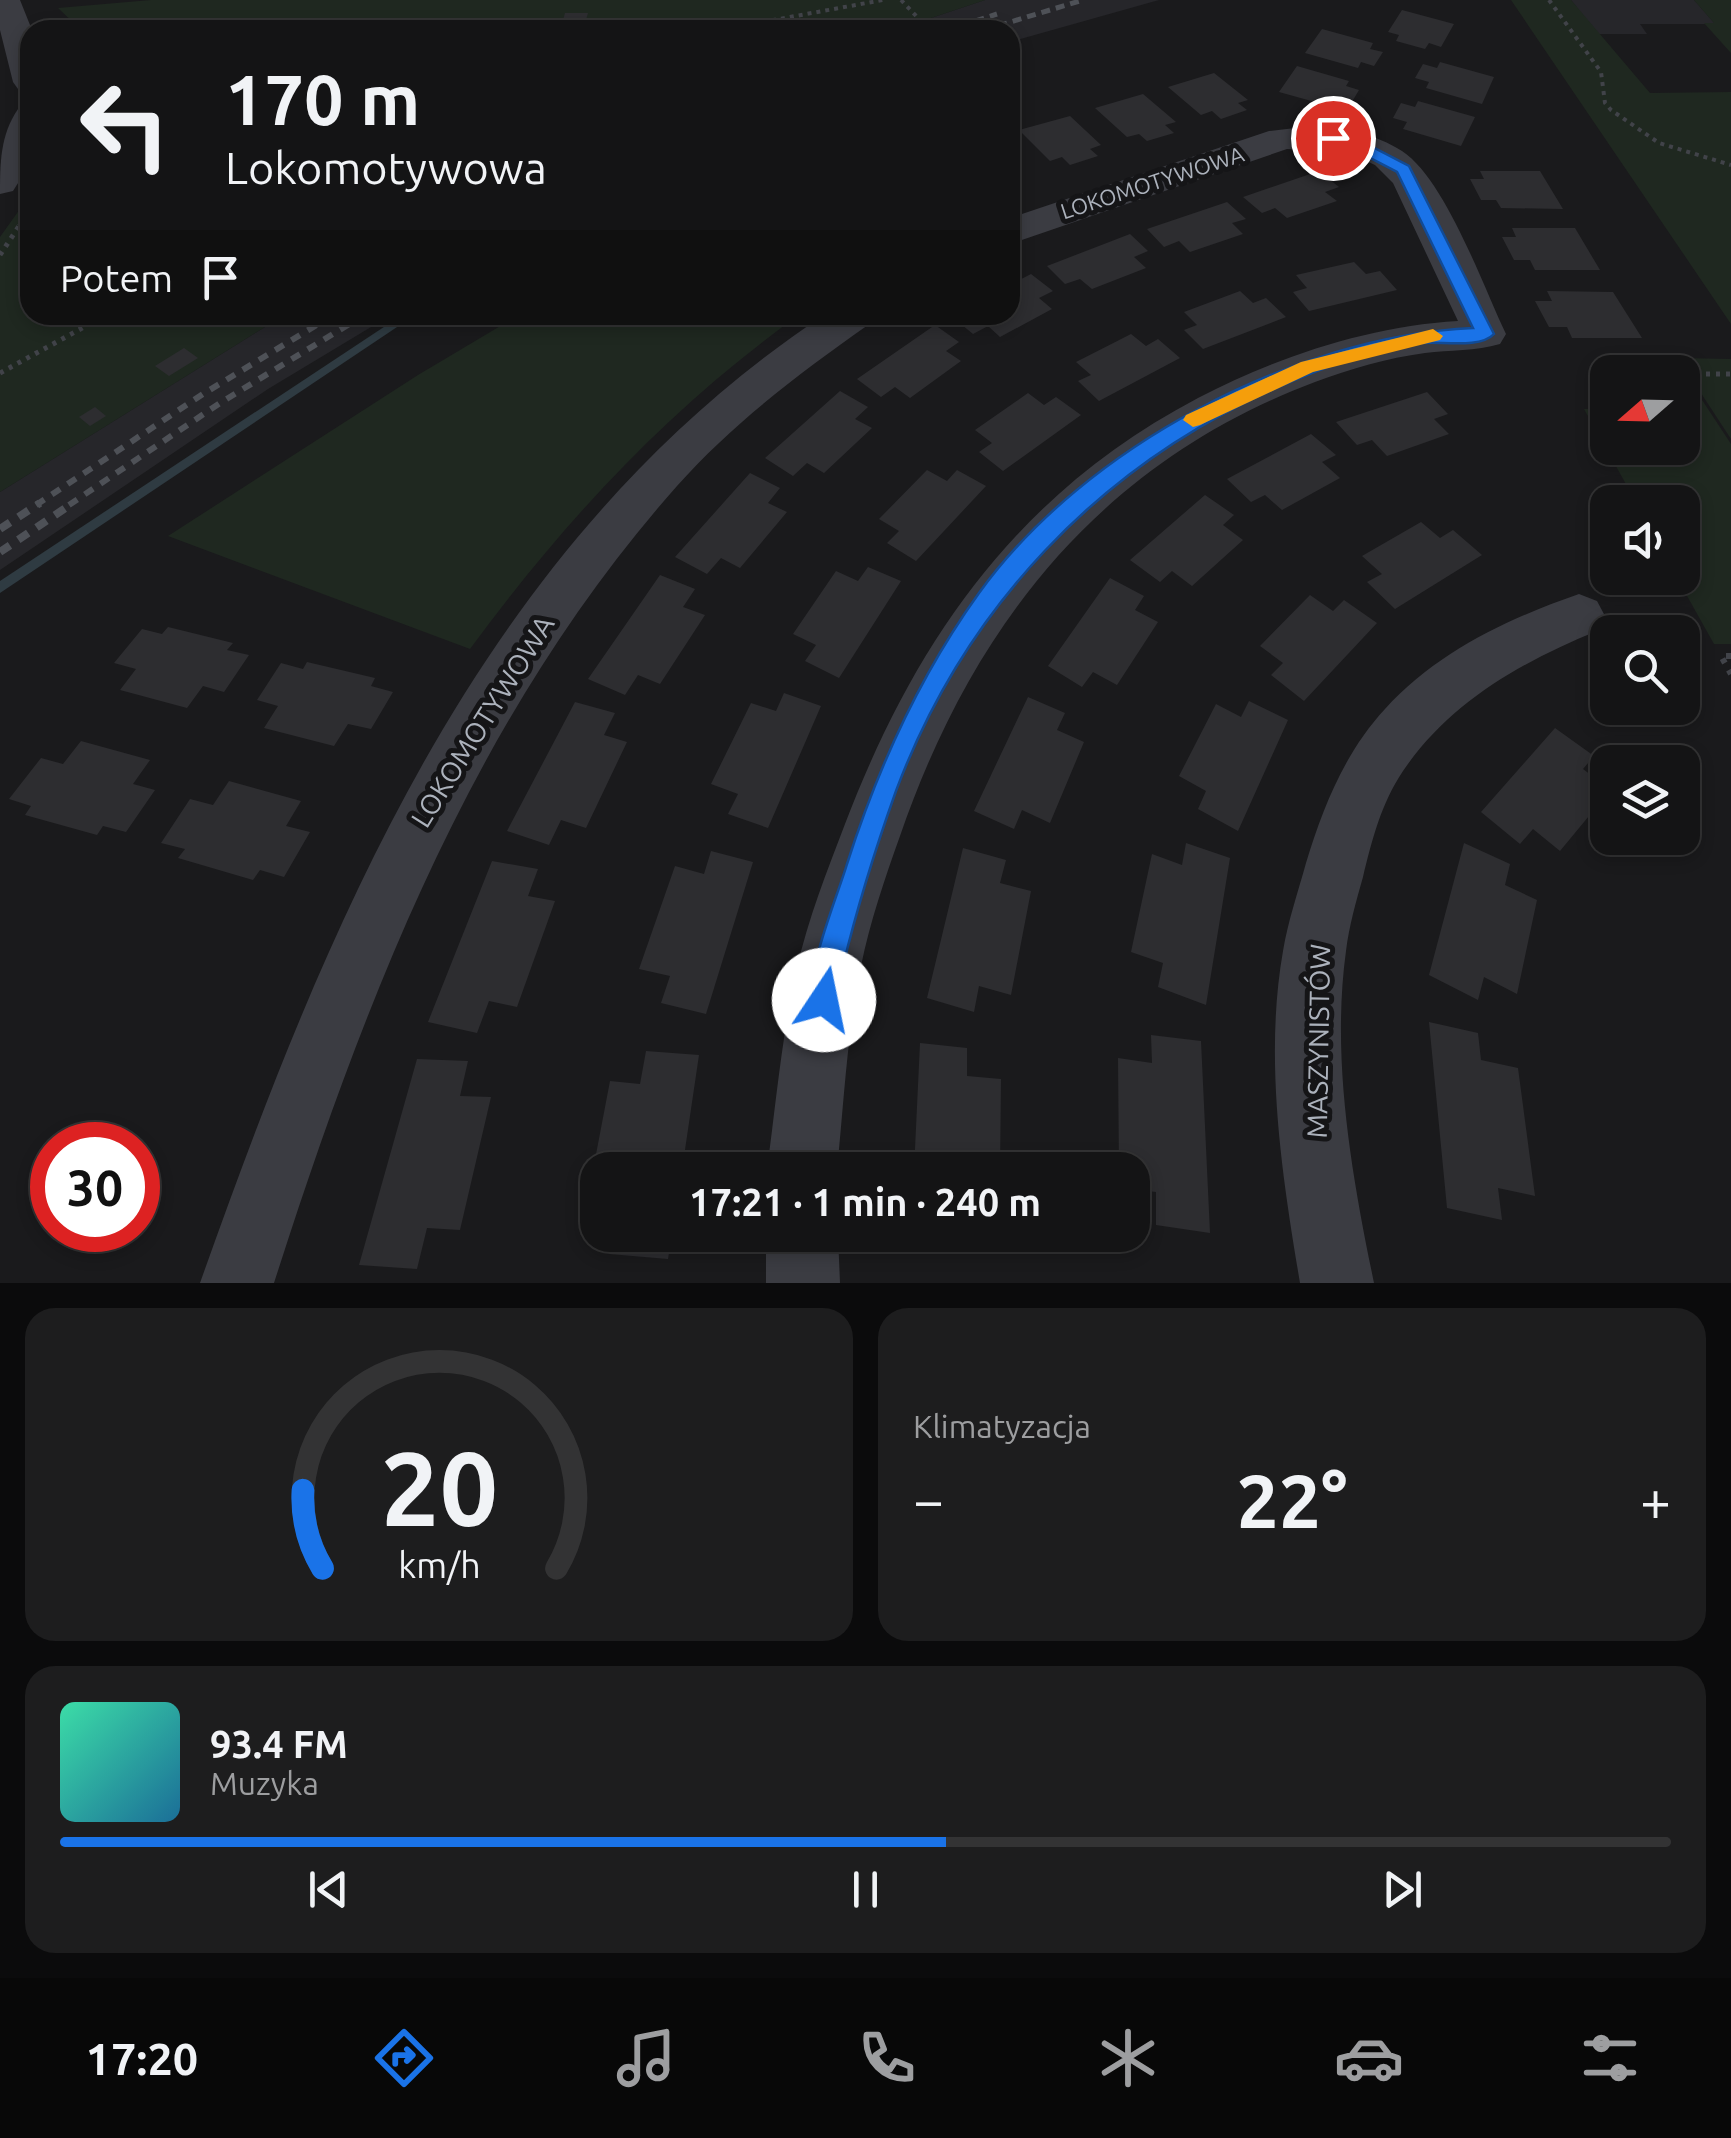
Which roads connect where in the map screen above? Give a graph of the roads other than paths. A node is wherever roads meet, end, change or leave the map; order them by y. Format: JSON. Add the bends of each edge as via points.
{"nodes":[{"id":1,"x":4,"y":0,"type":"edge"},
{"id":2,"x":20,"y":41,"type":"edge"},
{"id":3,"x":20,"y":143,"type":"edge"},
{"id":4,"x":0,"y":182,"type":"edge"},
{"id":5,"x":1020,"y":228,"type":"edge"},
{"id":6,"x":839,"y":325,"type":"edge"},
{"id":7,"x":1579,"y":616,"type":"dead end"},
{"id":8,"x":804,"y":1152,"type":"edge"},
{"id":9,"x":802,"y":1252,"type":"edge"},
{"id":10,"x":237,"y":1283,"type":"edge"},
{"id":11,"x":803,"y":1283,"type":"edge"},
{"id":12,"x":1337,"y":1283,"type":"edge"}],
"edges":[{"from":1,"to":2,"type":"street"},
{"from":3,"to":4,"type":"street"},
{"from":5,"to":8,"type":"street","name":"LOKOMOTYWOWA","via":[[1282,138],[1352,142],[1404,170],[1485,334],[1378,346],[1307,367],[1209,411],[1074,505],[990,595],[952,652],[884,790],[830,966]]},
{"from":6,"to":10,"type":"street","name":"LOKOMOTYWOWA","via":[[761,380],[654,483],[547,614],[494,692],[429,800],[337,1000]]},
{"from":7,"to":12,"type":"street","name":"MASZYNISTÓW","via":[[1493,653],[1422,708],[1364,784],[1344,833],[1313,957],[1311,1114]]},
{"from":9,"to":11,"type":"street"}]}
